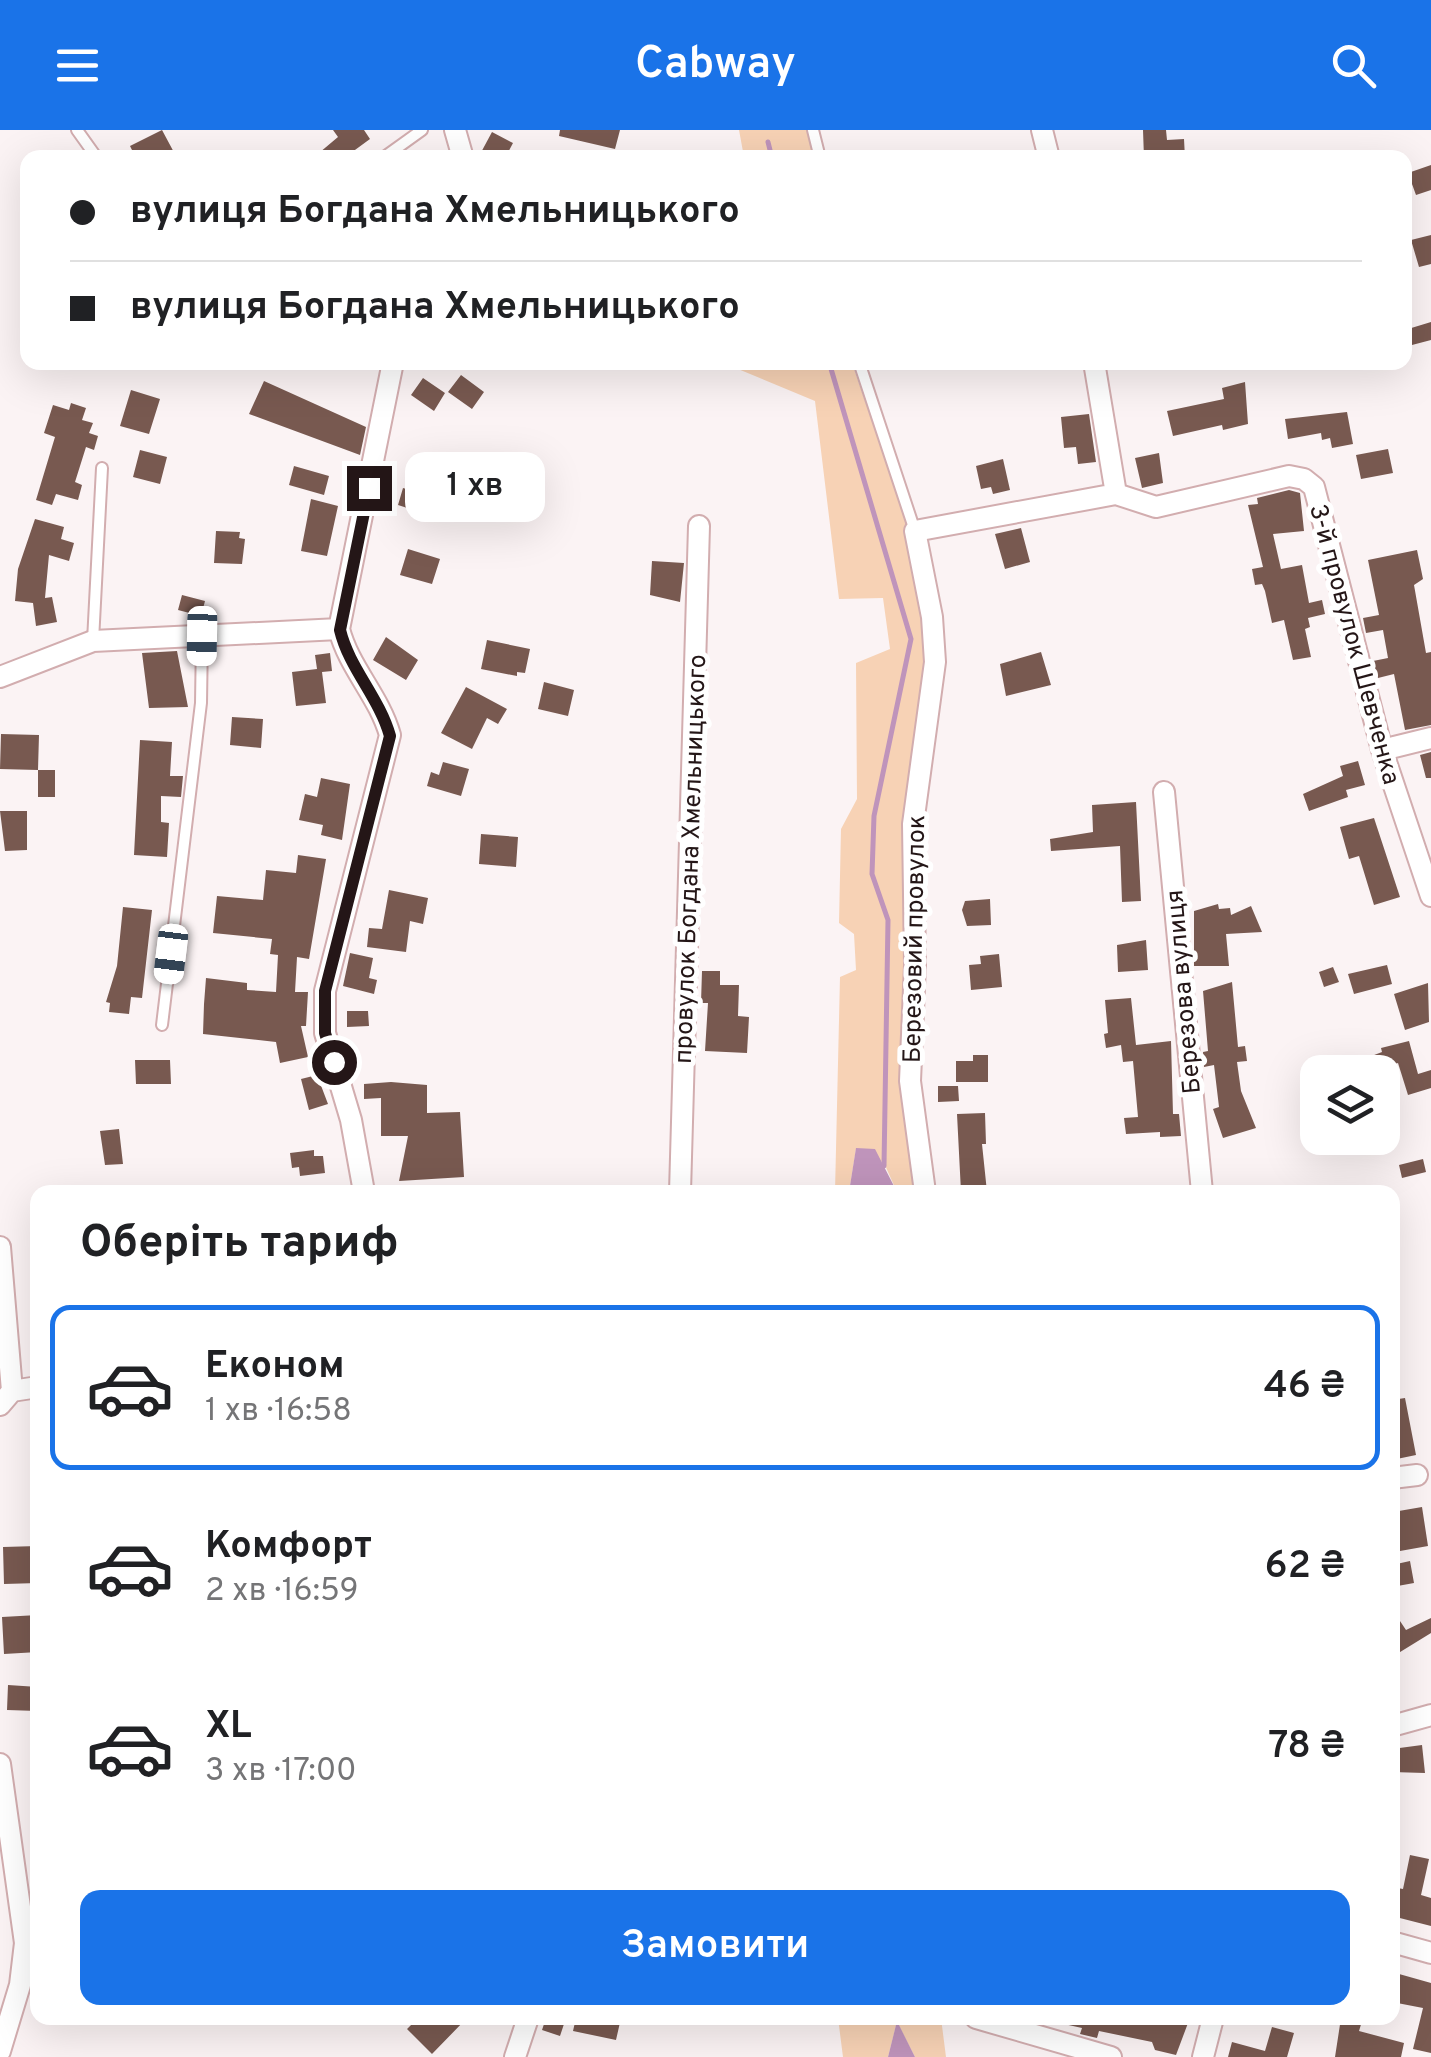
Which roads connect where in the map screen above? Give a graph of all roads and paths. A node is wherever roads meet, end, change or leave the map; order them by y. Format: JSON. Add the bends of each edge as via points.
{"nodes":[{"id":1,"x":422,"y":130,"type":"edge"},
{"id":2,"x":394,"y":150,"type":"edge"},
{"id":3,"x":391,"y":370,"type":"edge"},
{"id":4,"x":861,"y":370,"type":"edge"},
{"id":5,"x":1095,"y":370,"type":"edge"},
{"id":6,"x":102,"y":468,"type":"dead end"},
{"id":7,"x":1116,"y":494,"type":"junction"},
{"id":8,"x":699,"y":526,"type":"dead end"},
{"id":9,"x":915,"y":530,"type":"junction"},
{"id":10,"x":340,"y":630,"type":"junction"},
{"id":11,"x":202,"y":636,"type":"junction"},
{"id":12,"x":94,"y":640,"type":"junction"},
{"id":13,"x":0,"y":677,"type":"edge"},
{"id":14,"x":1431,"y":738,"type":"edge"},
{"id":15,"x":1382,"y":750,"type":"junction"},
{"id":16,"x":1164,"y":792,"type":"dead end"},
{"id":17,"x":1431,"y":896,"type":"edge"},
{"id":18,"x":162,"y":1026,"type":"dead end"},
{"id":19,"x":363,"y":1185,"type":"edge"},
{"id":20,"x":680,"y":1185,"type":"edge"},
{"id":21,"x":924,"y":1185,"type":"edge"},
{"id":22,"x":1201,"y":1185,"type":"edge"},
{"id":23,"x":0,"y":1248,"type":"edge"},
{"id":24,"x":30,"y":1390,"type":"edge"},
{"id":25,"x":6,"y":1398,"type":"edge"},
{"id":26,"x":1416,"y":1475,"type":"dead end"},
{"id":27,"x":1400,"y":1477,"type":"edge"},
{"id":28,"x":1431,"y":1715,"type":"edge"},
{"id":29,"x":1400,"y":1724,"type":"edge"},
{"id":30,"x":0,"y":1764,"type":"edge"},
{"id":31,"x":1400,"y":1944,"type":"edge"},
{"id":32,"x":1431,"y":1953,"type":"edge"},
{"id":33,"x":526,"y":2025,"type":"edge"},
{"id":34,"x":1000,"y":2025,"type":"edge"},
{"id":35,"x":1211,"y":2025,"type":"edge"},
{"id":36,"x":0,"y":2050,"type":"edge"},
{"id":37,"x":515,"y":2057,"type":"edge"},
{"id":38,"x":1111,"y":2057,"type":"edge"},
{"id":39,"x":1203,"y":2057,"type":"edge"}],
"edges":[{"from":1,"to":2,"type":"lane"},
{"from":3,"to":10,"type":"street"},
{"from":4,"to":9,"type":"lane"},
{"from":5,"to":7,"type":"street"},
{"from":6,"to":12,"type":"lane"},
{"from":7,"to":9,"type":"street"},
{"from":7,"to":15,"type":"street","name":"3-й провулок Шевченка","via":[[1156,507],[1289,476],[1314,487]]},
{"from":8,"to":20,"type":"street","name":"провулок Богдана Хмельницького"},
{"from":9,"to":21,"type":"street","name":"Березовий провулок","via":[[936,662],[912,824],[910,1081]]},
{"from":10,"to":11,"type":"street"},
{"from":10,"to":19,"type":"street","via":[[345,651],[382,707],[390,736],[325,991],[325,1033]]},
{"from":11,"to":12,"type":"street"},
{"from":11,"to":18,"type":"lane","via":[[201,703]]},
{"from":12,"to":13,"type":"street"},
{"from":14,"to":15,"type":"street"},
{"from":15,"to":17,"type":"street","name":"3-й провулок Шевченка"},
{"from":16,"to":22,"type":"street","name":"Березова вулиця"},
{"from":23,"to":25,"type":"street"},
{"from":24,"to":25,"type":"street"},
{"from":26,"to":27,"type":"street"},
{"from":28,"to":29,"type":"street"},
{"from":30,"to":36,"type":"street","via":[[25,1943]]},
{"from":31,"to":32,"type":"street"},
{"from":33,"to":37,"type":"street"},
{"from":34,"to":38,"type":"street"},
{"from":35,"to":39,"type":"street"}]}
